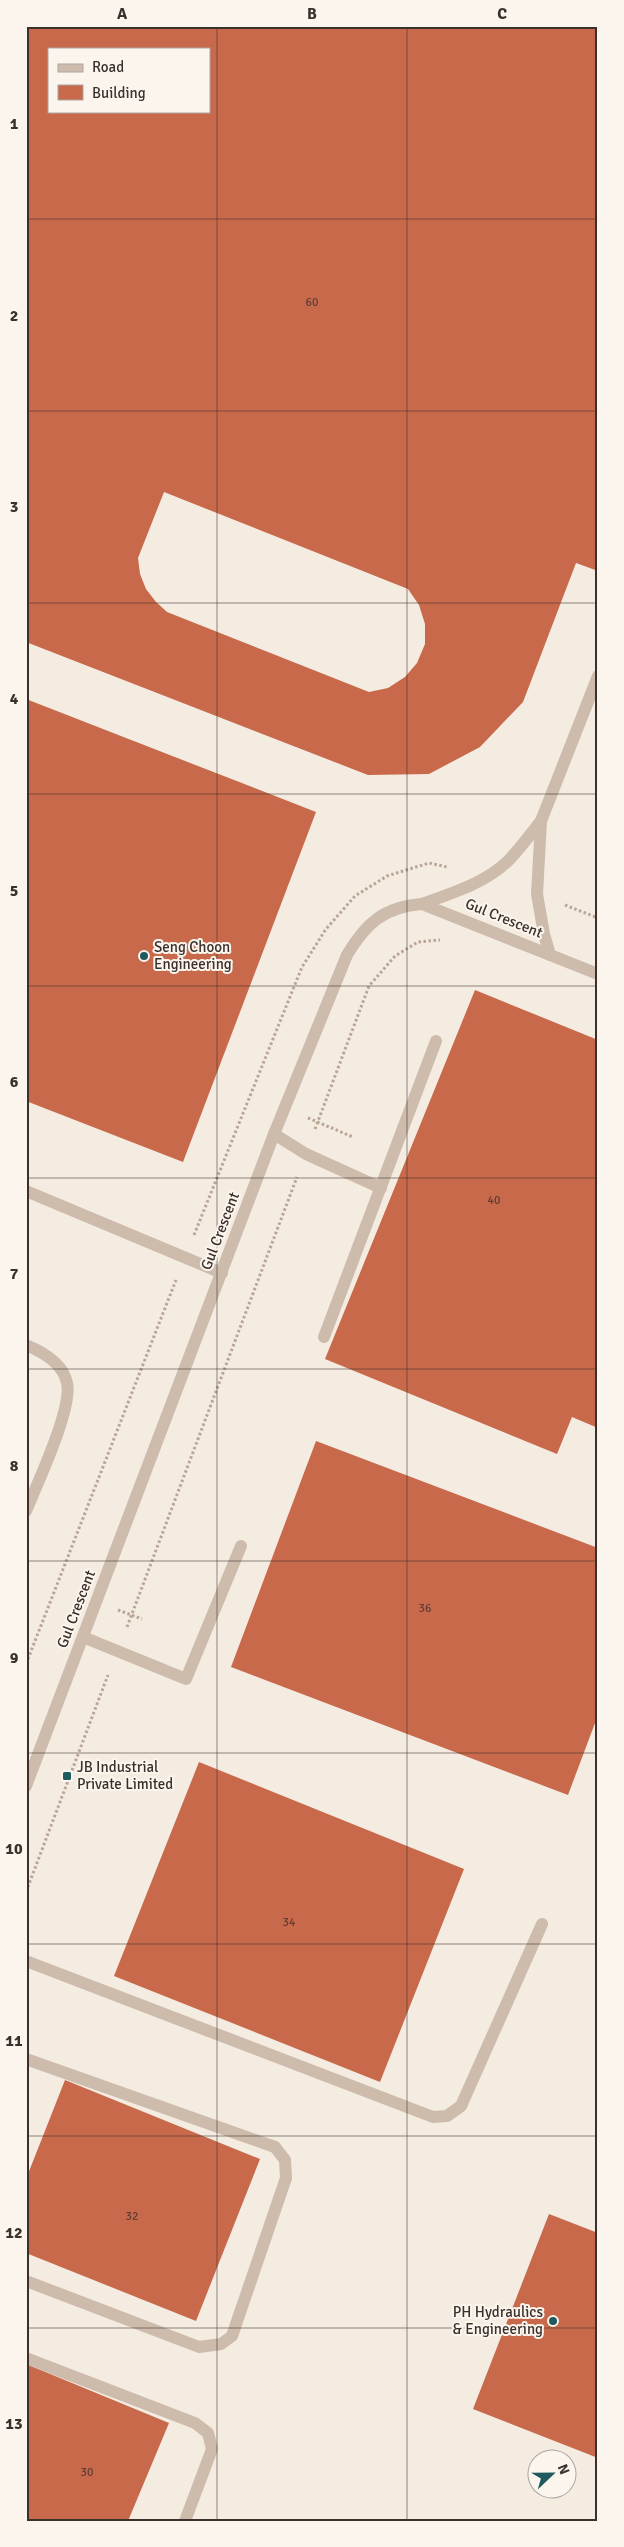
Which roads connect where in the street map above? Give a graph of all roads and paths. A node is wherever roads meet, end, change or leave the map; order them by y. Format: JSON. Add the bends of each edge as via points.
{"nodes":[{"id":1,"x":598,"y":676,"type":"edge"},
{"id":2,"x":541,"y":821,"type":"junction"},
{"id":3,"x":422,"y":904,"type":"junction"},
{"id":4,"x":444,"y":939,"type":"dead end"},
{"id":5,"x":550,"y":955,"type":"junction"},
{"id":6,"x":598,"y":974,"type":"edge"},
{"id":7,"x":436,"y":1041,"type":"dead end"},
{"id":8,"x":285,"y":1107,"type":"junction"},
{"id":9,"x":318,"y":1122,"type":"junction"},
{"id":10,"x":274,"y":1134,"type":"junction"},
{"id":11,"x":353,"y":1137,"type":"dead end"},
{"id":12,"x":306,"y":1154,"type":"junction"},
{"id":13,"x":381,"y":1188,"type":"junction"},
{"id":14,"x":26,"y":1191,"type":"edge"},
{"id":15,"x":222,"y":1273,"type":"junction"},
{"id":16,"x":324,"y":1337,"type":"dead end"},
{"id":17,"x":26,"y":1345,"type":"edge"},
{"id":18,"x":26,"y":1511,"type":"edge"},
{"id":19,"x":241,"y":1546,"type":"dead end"},
{"id":20,"x":83,"y":1637,"type":"junction"},
{"id":21,"x":118,"y":1650,"type":"junction"},
{"id":22,"x":26,"y":1786,"type":"edge"},
{"id":23,"x":26,"y":1892,"type":"edge"},
{"id":24,"x":542,"y":1924,"type":"dead end"},
{"id":25,"x":26,"y":1961,"type":"edge"},
{"id":26,"x":26,"y":2058,"type":"edge"},
{"id":27,"x":26,"y":2280,"type":"edge"},
{"id":28,"x":26,"y":2358,"type":"edge"},
{"id":29,"x":185,"y":2521,"type":"edge"}],
"edges":[{"from":1,"to":2,"type":"street"},
{"from":2,"to":3,"type":"street","via":[[508,861],[488,876]]},
{"from":2,"to":5,"type":"street","via":[[537,894]]},
{"from":3,"to":5,"type":"street","name":"Gul Crescent"},
{"from":3,"to":8,"type":"street","name":"Gul Crescent","via":[[403,906],[377,917],[358,936],[347,955]]},
{"from":4,"to":9,"type":"path","via":[[418,942],[395,956],[369,986]]},
{"from":5,"to":6,"type":"street","name":"Gul Crescent"},
{"from":7,"to":13,"type":"street"},
{"from":8,"to":9,"type":"path"},
{"from":8,"to":10,"type":"street","name":"Gul Crescent"},
{"from":9,"to":11,"type":"path"},
{"from":9,"to":12,"type":"path"},
{"from":10,"to":12,"type":"street"},
{"from":10,"to":15,"type":"street","name":"Gul Crescent"},
{"from":12,"to":13,"type":"street"},
{"from":12,"to":21,"type":"path"},
{"from":13,"to":16,"type":"street"},
{"from":14,"to":15,"type":"street"},
{"from":15,"to":20,"type":"street","name":"Gul Crescent"},
{"from":17,"to":18,"type":"street","via":[[58,1364],[67,1382],[68,1402]]},
{"from":19,"to":21,"type":"street","via":[[186,1679]]},
{"from":20,"to":21,"type":"street"},
{"from":20,"to":22,"type":"street","name":"Gul Crescent"},
{"from":21,"to":23,"type":"path"},
{"from":24,"to":25,"type":"street","via":[[461,2106],[447,2116],[433,2117]]},
{"from":26,"to":27,"type":"street","via":[[276,2147],[285,2160],[286,2178],[232,2336],[221,2344],[199,2347]]},
{"from":28,"to":29,"type":"street","via":[[195,2423],[208,2433],[212,2449]]}]}
